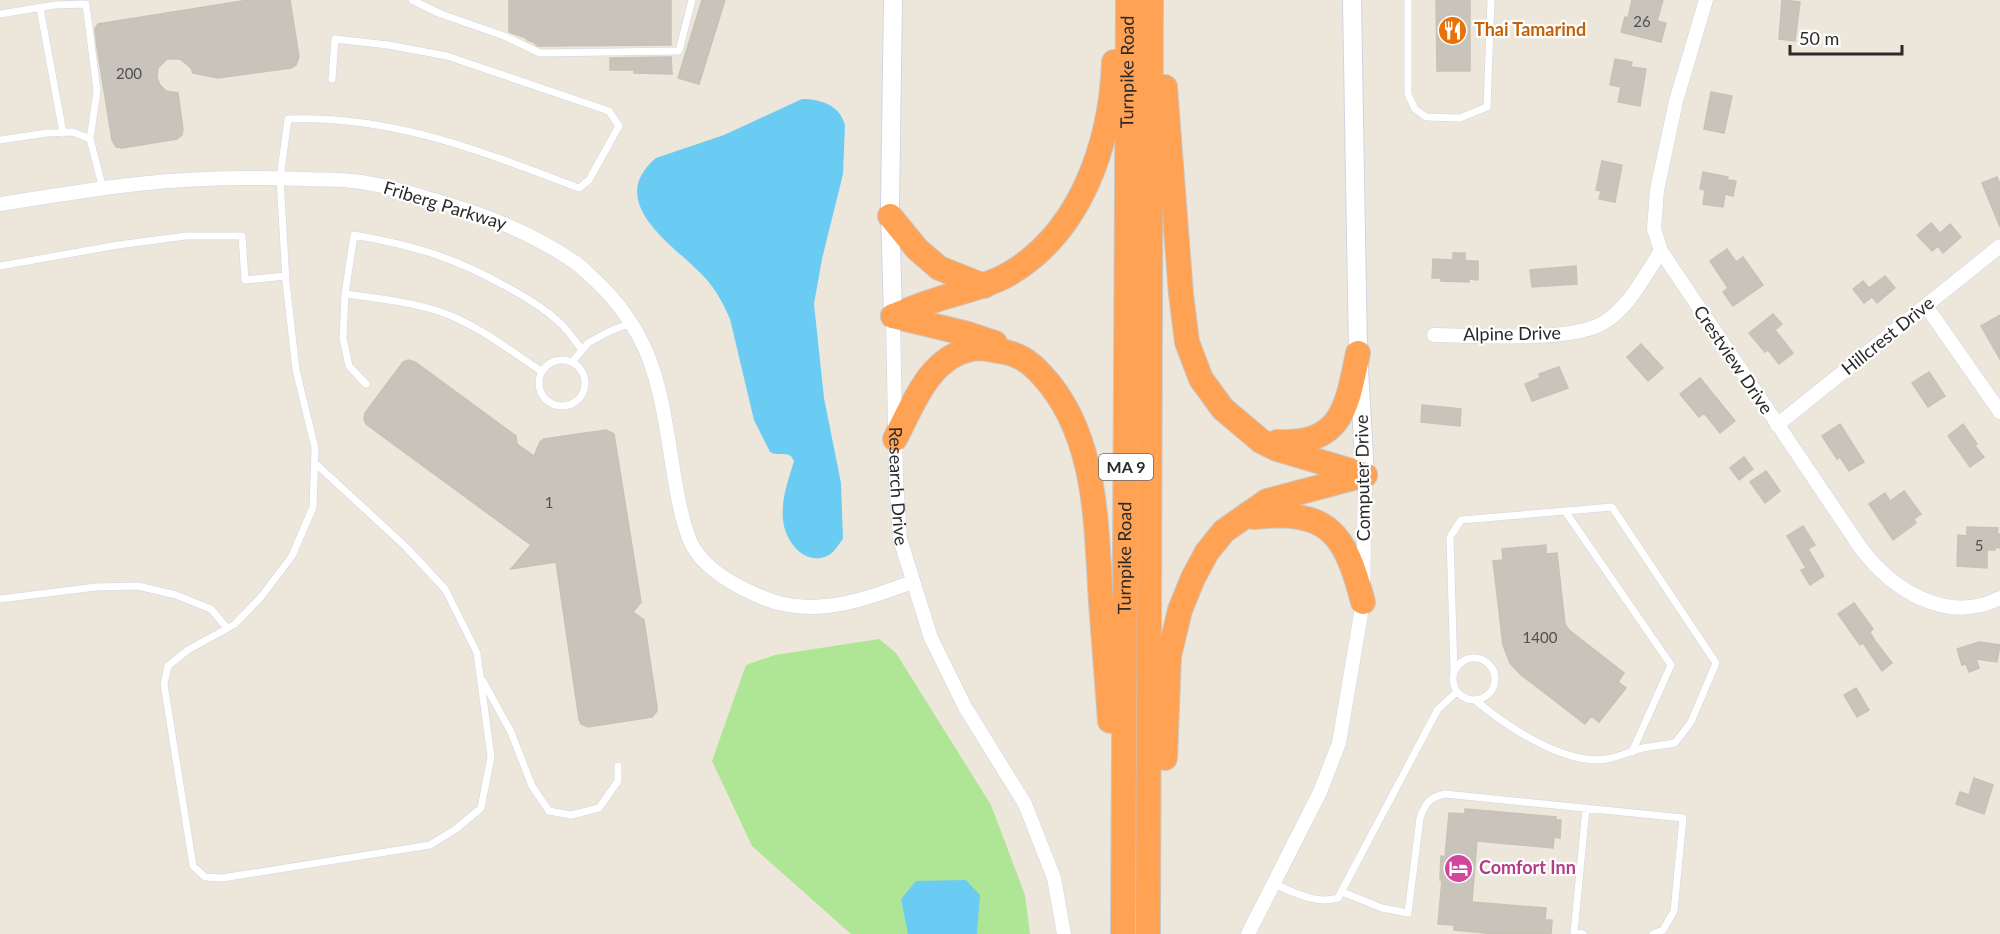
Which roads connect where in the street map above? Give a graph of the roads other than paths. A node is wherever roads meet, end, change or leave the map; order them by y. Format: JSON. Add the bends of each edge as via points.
{"nodes":[{"id":1,"x":412,"y":0,"type":"edge"},
{"id":2,"x":692,"y":0,"type":"edge"},
{"id":3,"x":895,"y":0,"type":"edge"},
{"id":4,"x":1120,"y":0,"type":"edge"},
{"id":5,"x":1128,"y":0,"type":"edge"},
{"id":6,"x":1408,"y":0,"type":"edge"},
{"id":7,"x":1491,"y":0,"type":"edge"},
{"id":8,"x":1706,"y":0,"type":"edge"},
{"id":9,"x":1353,"y":3,"type":"edge"},
{"id":10,"x":40,"y":8,"type":"junction"},
{"id":11,"x":1151,"y":9,"type":"edge"},
{"id":12,"x":0,"y":14,"type":"edge"},
{"id":13,"x":332,"y":79,"type":"dead end"},
{"id":14,"x":63,"y":133,"type":"junction"},
{"id":15,"x":90,"y":139,"type":"junction"},
{"id":16,"x":0,"y":140,"type":"edge"},
{"id":17,"x":280,"y":178,"type":"junction"},
{"id":18,"x":103,"y":189,"type":"junction"},
{"id":19,"x":0,"y":204,"type":"edge"},
{"id":20,"x":890,"y":216,"type":"junction"},
{"id":21,"x":2000,"y":246,"type":"edge"},
{"id":22,"x":1661,"y":251,"type":"junction"},
{"id":23,"x":0,"y":266,"type":"edge"},
{"id":24,"x":286,"y":276,"type":"junction"},
{"id":25,"x":984,"y":286,"type":"junction"},
{"id":26,"x":345,"y":294,"type":"junction"},
{"id":27,"x":1926,"y":306,"type":"junction"},
{"id":28,"x":893,"y":316,"type":"junction"},
{"id":29,"x":632,"y":322,"type":"junction"},
{"id":30,"x":1434,"y":335,"type":"dead end"},
{"id":31,"x":582,"y":350,"type":"junction"},
{"id":32,"x":1012,"y":352,"type":"junction"},
{"id":33,"x":1358,"y":353,"type":"junction"},
{"id":34,"x":572,"y":362,"type":"junction"},
{"id":35,"x":541,"y":371,"type":"junction"},
{"id":36,"x":366,"y":384,"type":"dead end"},
{"id":37,"x":2000,"y":412,"type":"edge"},
{"id":38,"x":1777,"y":425,"type":"junction"},
{"id":39,"x":895,"y":439,"type":"junction"},
{"id":40,"x":1261,"y":441,"type":"junction"},
{"id":41,"x":315,"y":463,"type":"junction"},
{"id":42,"x":1365,"y":475,"type":"junction"},
{"id":43,"x":1565,"y":511,"type":"junction"},
{"id":44,"x":1244,"y":518,"type":"junction"},
{"id":45,"x":912,"y":582,"type":"junction"},
{"id":46,"x":2000,"y":598,"type":"edge"},
{"id":47,"x":0,"y":599,"type":"edge"},
{"id":48,"x":1363,"y":602,"type":"junction"},
{"id":49,"x":227,"y":628,"type":"junction"},
{"id":50,"x":1454,"y":672,"type":"junction"},
{"id":51,"x":480,"y":676,"type":"junction"},
{"id":52,"x":1457,"y":692,"type":"junction"},
{"id":53,"x":1475,"y":700,"type":"junction"},
{"id":54,"x":1632,"y":752,"type":"junction"},
{"id":55,"x":618,"y":766,"type":"dead end"},
{"id":56,"x":1586,"y":808,"type":"junction"},
{"id":57,"x":1274,"y":884,"type":"junction"},
{"id":58,"x":1341,"y":892,"type":"junction"},
{"id":59,"x":1064,"y":934,"type":"edge"},
{"id":60,"x":1123,"y":934,"type":"edge"},
{"id":61,"x":1148,"y":934,"type":"edge"},
{"id":62,"x":1158,"y":934,"type":"edge"},
{"id":63,"x":1248,"y":934,"type":"edge"},
{"id":64,"x":1583,"y":934,"type":"edge"},
{"id":65,"x":1653,"y":934,"type":"edge"}],
"edges":[{"from":1,"to":2,"type":"lane","via":[[540,53],[679,51]]},
{"from":3,"to":20,"type":"street","name":"Research Drive"},
{"from":4,"to":25,"type":"highway","via":[[1108,113],[1084,192],[1048,242],[1014,271]]},
{"from":5,"to":60,"type":"highway","name":"Turnpike Road","number":"MA 9"},
{"from":6,"to":7,"type":"lane","via":[[1408,94],[1415,109],[1426,117],[1460,118],[1487,107]]},
{"from":8,"to":22,"type":"street","name":"Crestview Drive","via":[[1661,167],[1654,215]]},
{"from":9,"to":33,"type":"street","name":"Computer Drive"},
{"from":10,"to":12,"type":"lane"},
{"from":10,"to":14,"type":"lane"},
{"from":10,"to":15,"type":"lane","via":[[86,4],[97,92]]},
{"from":11,"to":40,"type":"highway","via":[[1163,54],[1187,342],[1207,389],[1223,409]]},
{"from":11,"to":61,"type":"highway","name":"Turnpike Road","number":"MA 9"},
{"from":13,"to":17,"type":"lane","via":[[335,39],[388,45],[447,56],[609,111],[619,126],[589,180],[579,188],[479,150],[410,130],[321,117],[288,119]]},
{"from":14,"to":15,"type":"lane","via":[[73,132]]},
{"from":14,"to":16,"type":"lane"},
{"from":15,"to":18,"type":"lane"},
{"from":17,"to":18,"type":"street","name":"Friberg Parkway","via":[[193,179]]},
{"from":17,"to":24,"type":"lane"},
{"from":17,"to":29,"type":"street","name":"Friberg Parkway","via":[[352,181],[386,187],[507,224],[575,262]]},
{"from":18,"to":19,"type":"street","name":"Friberg Parkway"},
{"from":20,"to":25,"type":"highway","via":[[939,268]]},
{"from":20,"to":28,"type":"street","name":"Research Drive"},
{"from":21,"to":27,"type":"street","name":"Hillcrest Drive"},
{"from":22,"to":30,"type":"street","name":"Alpine Drive","via":[[1624,305],[1592,328],[1535,336]]},
{"from":22,"to":38,"type":"street","name":"Crestview Drive"},
{"from":23,"to":24,"type":"lane","via":[[186,236],[242,236],[245,280]]},
{"from":24,"to":41,"type":"lane","via":[[296,370],[315,448]]},
{"from":25,"to":28,"type":"highway"},
{"from":26,"to":31,"type":"lane","via":[[354,236],[395,242],[474,268],[525,296],[560,322]]},
{"from":26,"to":35,"type":"lane","via":[[442,313],[484,332]]},
{"from":26,"to":36,"type":"lane","via":[[343,338],[348,366]]},
{"from":27,"to":37,"type":"street"},
{"from":27,"to":38,"type":"street","name":"Hillcrest Drive"},
{"from":28,"to":32,"type":"highway","via":[[968,334]]},
{"from":28,"to":39,"type":"street","name":"Research Drive"},
{"from":29,"to":31,"type":"lane","via":[[595,339]]},
{"from":29,"to":45,"type":"street","name":"Friberg Parkway","via":[[658,381],[680,507],[691,544],[709,566],[756,595],[782,604],[813,607],[876,596]]},
{"from":31,"to":34,"type":"lane"},
{"from":32,"to":39,"type":"highway","via":[[973,348],[948,358],[929,376]]},
{"from":32,"to":60,"type":"highway","via":[[1030,362],[1065,404],[1088,470],[1112,741]]},
{"from":33,"to":40,"type":"highway","via":[[1348,401],[1331,428],[1300,442]]},
{"from":33,"to":42,"type":"street","name":"Computer Drive"},
{"from":34,"to":35,"type":"lane","via":[[549,363]]},
{"from":34,"to":35,"type":"lane","via":[[581,369],[585,391],[569,406],[547,402],[540,393]]},
{"from":38,"to":46,"type":"street","name":"Crestview Drive","via":[[1860,547],[1893,581],[1943,606],[1977,606]]},
{"from":39,"to":45,"type":"street","name":"Research Drive","via":[[900,539]]},
{"from":40,"to":42,"type":"highway"},
{"from":41,"to":49,"type":"lane","via":[[313,507],[292,556],[261,597]]},
{"from":41,"to":51,"type":"lane","via":[[406,547],[445,589],[477,653]]},
{"from":42,"to":44,"type":"highway","via":[[1267,501]]},
{"from":42,"to":48,"type":"street","name":"Computer Drive"},
{"from":43,"to":50,"type":"lane","via":[[1461,520],[1450,537]]},
{"from":43,"to":54,"type":"lane","via":[[1671,665]]},
{"from":43,"to":54,"type":"lane","via":[[1612,507],[1716,663],[1691,722],[1675,743]]},
{"from":44,"to":48,"type":"highway","via":[[1291,514],[1326,527],[1344,547]]},
{"from":44,"to":62,"type":"highway","via":[[1224,531],[1193,578],[1180,610],[1170,656]]},
{"from":45,"to":59,"type":"street","name":"Research Drive","via":[[931,638],[960,697],[1025,804],[1054,878]]},
{"from":47,"to":49,"type":"lane","via":[[138,586],[211,609]]},
{"from":48,"to":57,"type":"street","name":"Computer Drive","via":[[1339,743],[1320,792]]},
{"from":49,"to":51,"type":"lane","via":[[168,666],[164,684],[193,866],[206,877],[222,878],[430,845],[456,829],[481,808],[491,757]]},
{"from":50,"to":52,"type":"lane"},
{"from":50,"to":53,"type":"lane","via":[[1468,658],[1487,662],[1493,670],[1492,690]]},
{"from":51,"to":55,"type":"lane","via":[[511,732],[532,786],[549,811],[571,815],[599,808],[618,781]]},
{"from":52,"to":53,"type":"lane"},
{"from":52,"to":58,"type":"lane","via":[[1438,709]]},
{"from":53,"to":54,"type":"lane","via":[[1556,752],[1573,758],[1607,759]]},
{"from":56,"to":58,"type":"lane","via":[[1434,796],[1425,804],[1420,818],[1408,913],[1382,908]]},
{"from":56,"to":64,"type":"lane","via":[[1574,933]]},
{"from":56,"to":65,"type":"lane","via":[[1683,818],[1674,911],[1663,930]]},
{"from":57,"to":58,"type":"lane","via":[[1326,902],[1338,898]]},
{"from":57,"to":63,"type":"street","name":"Computer Drive"}]}
